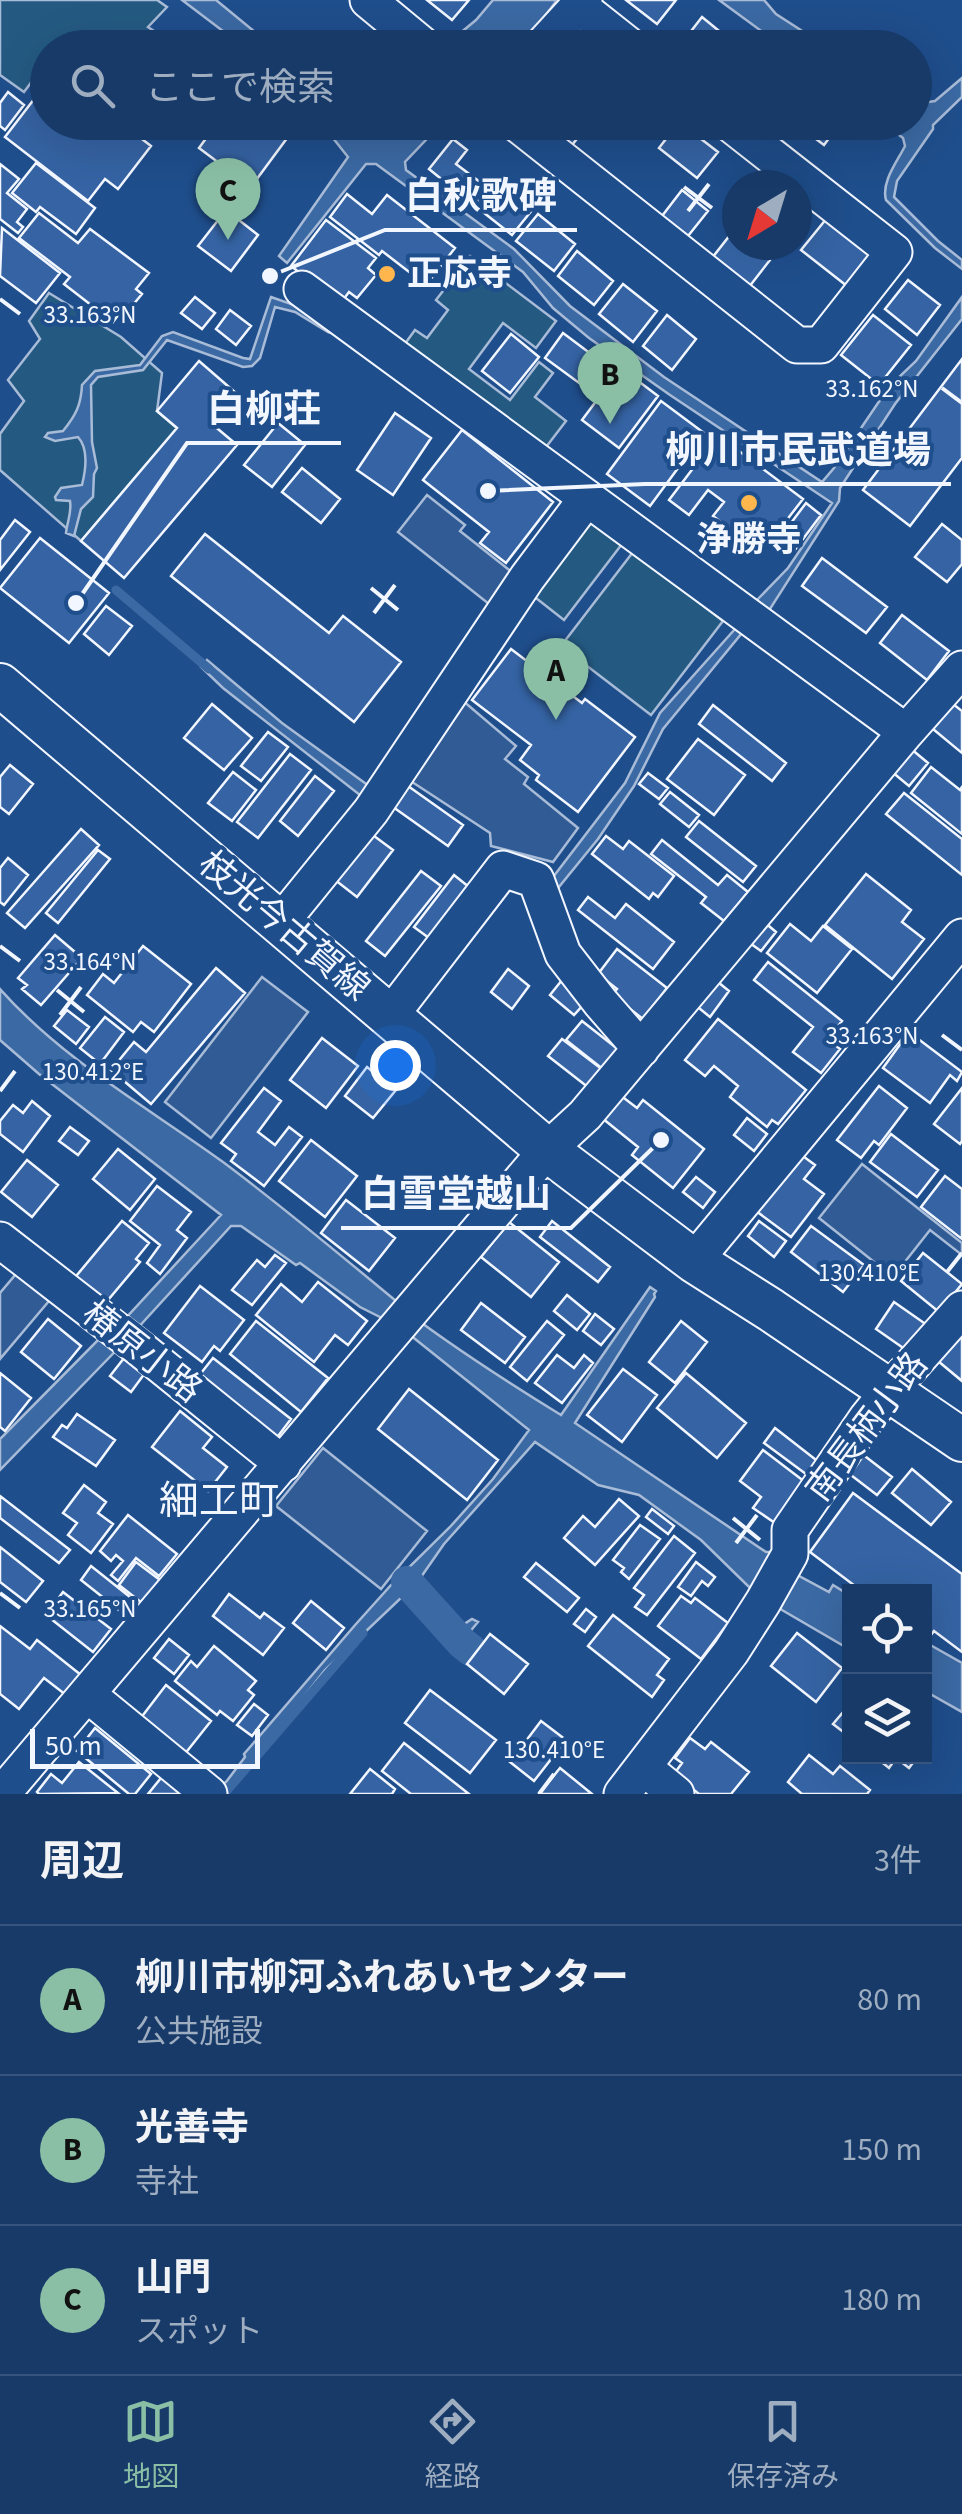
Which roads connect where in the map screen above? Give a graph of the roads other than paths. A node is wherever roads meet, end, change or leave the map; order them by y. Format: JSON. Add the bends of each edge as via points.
{"nodes":[{"id":1,"x":368,"y":0,"type":"edge"},
{"id":2,"x":581,"y":3,"type":"edge"},
{"id":3,"x":404,"y":30,"type":"edge"},
{"id":4,"x":556,"y":30,"type":"edge"},
{"id":5,"x":612,"y":30,"type":"edge"},
{"id":6,"x":537,"y":140,"type":"edge"},
{"id":7,"x":751,"y":140,"type":"edge"},
{"id":8,"x":302,"y":289,"type":"dead end"},
{"id":9,"x":587,"y":498,"type":"junction"},
{"id":10,"x":958,"y":682,"type":"edge"},
{"id":11,"x":0,"y":685,"type":"edge"},
{"id":12,"x":906,"y":732,"type":"junction"},
{"id":13,"x":281,"y":922,"type":"junction"},
{"id":14,"x":962,"y":937,"type":"edge"},
{"id":15,"x":390,"y":1016,"type":"junction"},
{"id":16,"x":641,"y":1049,"type":"junction"},
{"id":17,"x":547,"y":1150,"type":"junction"},
{"id":18,"x":0,"y":1240,"type":"edge"},
{"id":19,"x":694,"y":1261,"type":"junction"},
{"id":20,"x":962,"y":1309,"type":"edge"},
{"id":21,"x":888,"y":1392,"type":"junction"},
{"id":22,"x":962,"y":1440,"type":"edge"},
{"id":23,"x":283,"y":1464,"type":"junction"},
{"id":24,"x":87,"y":1694,"type":"junction"},
{"id":25,"x":633,"y":1780,"type":"edge"},
{"id":26,"x":207,"y":1792,"type":"edge"},
{"id":27,"x":2,"y":1794,"type":"edge"},
{"id":28,"x":676,"y":1794,"type":"edge"}],
"edges":[{"from":1,"to":3,"type":"street"},
{"from":2,"to":4,"type":"street"},
{"from":2,"to":5,"type":"street"},
{"from":6,"to":7,"type":"street","via":[[796,344],[821,345],[894,252]]},
{"from":8,"to":9,"type":"street"},
{"from":9,"to":12,"type":"street"},
{"from":9,"to":13,"type":"street","via":[[375,805]]},
{"from":10,"to":12,"type":"street"},
{"from":11,"to":13,"type":"main road","name":"枝光今古賀線"},
{"from":12,"to":16,"type":"street"},
{"from":13,"to":15,"type":"main road","name":"枝光今古賀線"},
{"from":14,"to":19,"type":"street"},
{"from":15,"to":16,"type":"street","via":[[504,869],[536,880],[563,954]]},
{"from":15,"to":17,"type":"main road","name":"枝光今古賀線"},
{"from":16,"to":17,"type":"street"},
{"from":17,"to":19,"type":"main road","name":"枝光今古賀線"},
{"from":17,"to":23,"type":"street"},
{"from":18,"to":23,"type":"street","name":"椿原小路"},
{"from":19,"to":21,"type":"main road","name":"枝光今古賀線"},
{"from":20,"to":21,"type":"street","name":"南長柄小路"},
{"from":21,"to":22,"type":"main road","name":"枝光今古賀線"},
{"from":21,"to":25,"type":"street","name":"南長柄小路","via":[[790,1530],[790,1554],[764,1602]]},
{"from":23,"to":24,"type":"street"},
{"from":24,"to":26,"type":"street"},
{"from":24,"to":27,"type":"street"},
{"from":25,"to":28,"type":"street"}]}
